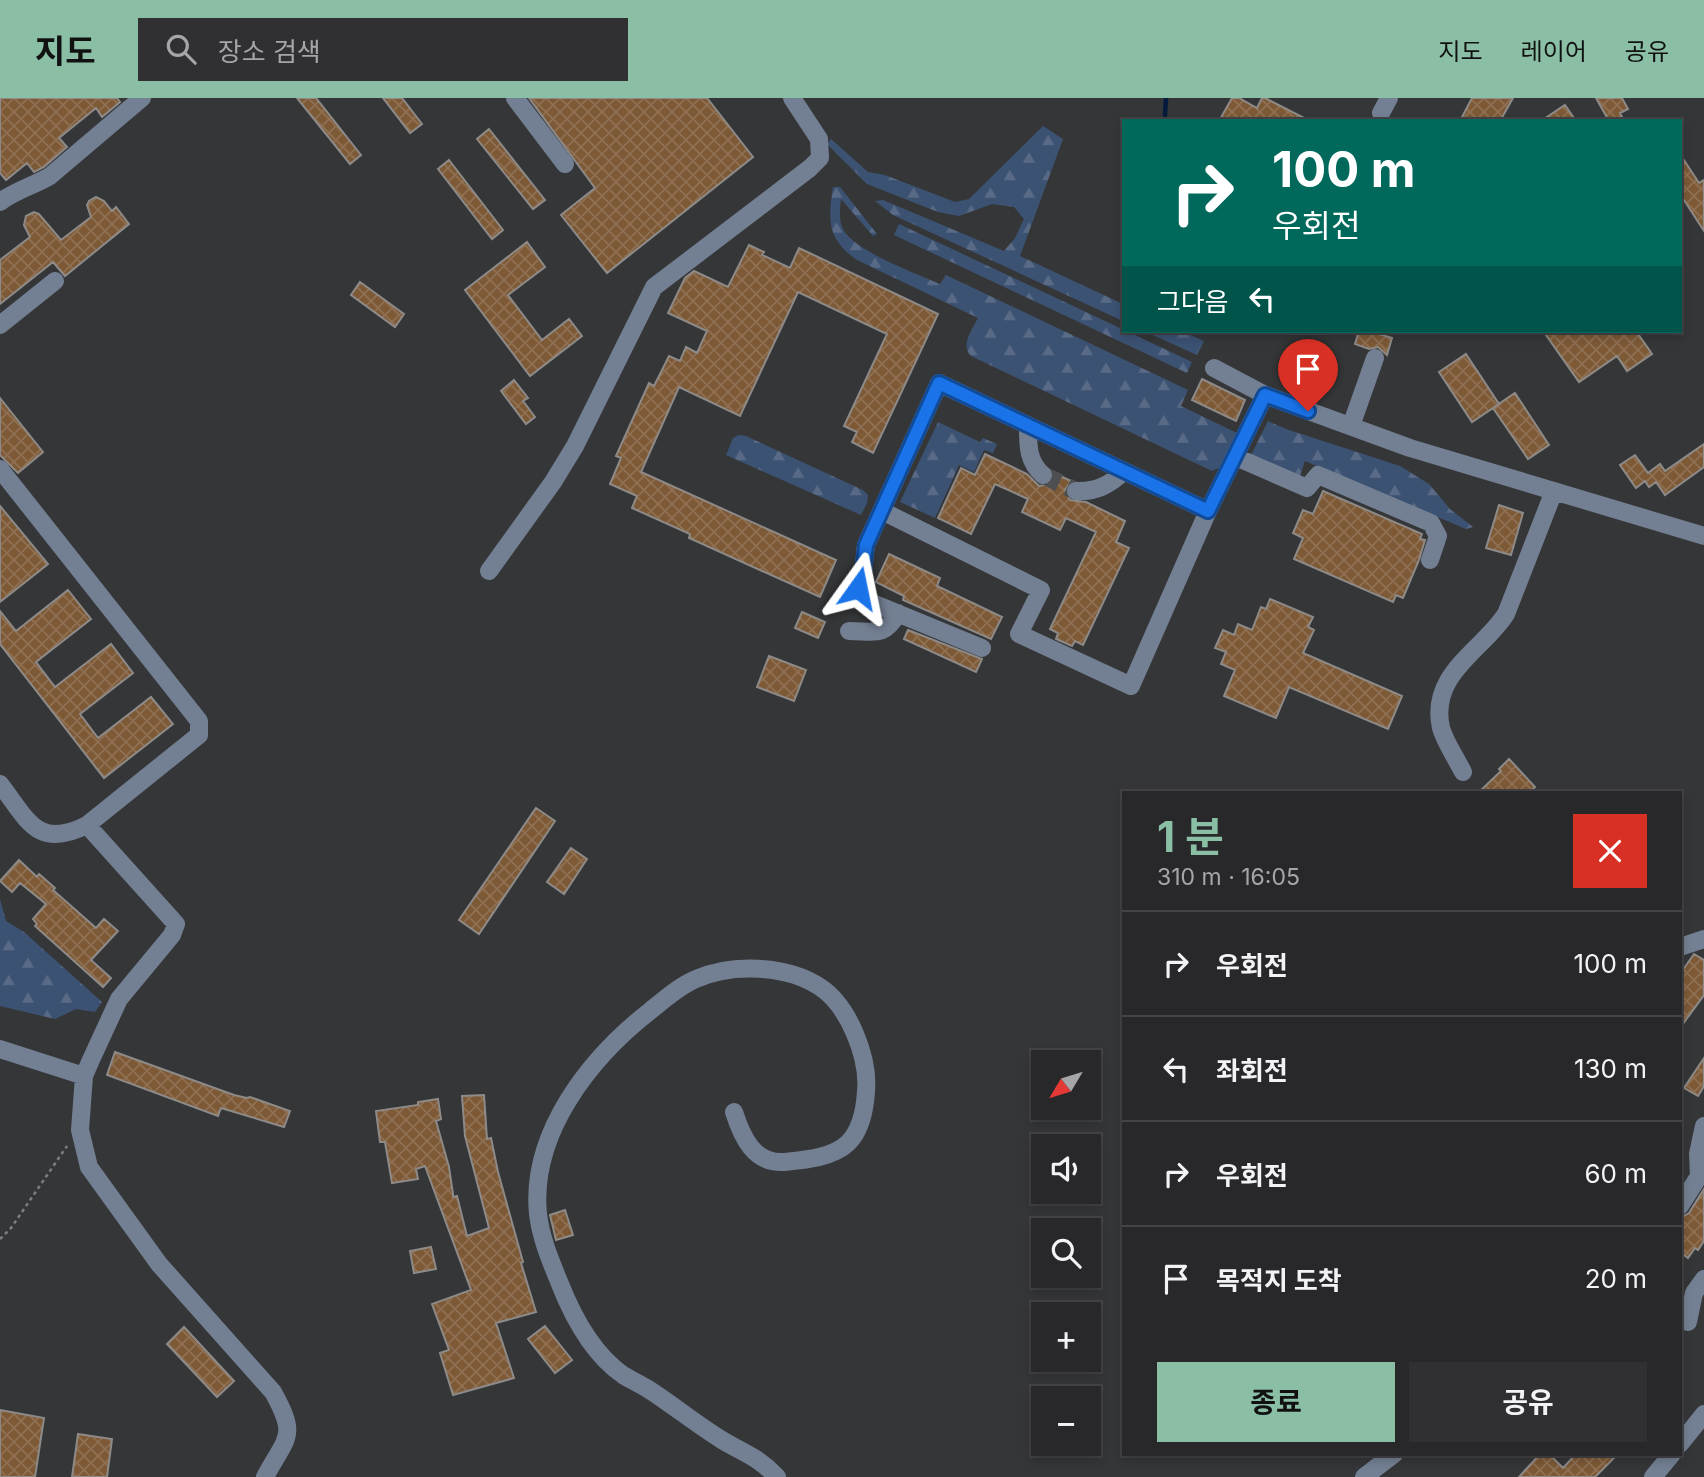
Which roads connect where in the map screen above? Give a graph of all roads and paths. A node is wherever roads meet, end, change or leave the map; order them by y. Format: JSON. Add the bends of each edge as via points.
{"nodes":[{"id":1,"x":142,"y":98,"type":"edge"},
{"id":2,"x":515,"y":98,"type":"edge"},
{"id":3,"x":792,"y":98,"type":"edge"},
{"id":4,"x":565,"y":164,"type":"dead end"},
{"id":5,"x":0,"y":202,"type":"edge"},
{"id":6,"x":55,"y":281,"type":"dead end"},
{"id":7,"x":0,"y":325,"type":"edge"},
{"id":8,"x":1375,"y":358,"type":"dead end"},
{"id":9,"x":1214,"y":368,"type":"dead end"},
{"id":10,"x":1265,"y":395,"type":"junction"},
{"id":11,"x":1028,"y":425,"type":"junction"},
{"id":12,"x":1351,"y":426,"type":"junction"},
{"id":13,"x":1236,"y":457,"type":"junction"},
{"id":14,"x":0,"y":469,"type":"edge"},
{"id":15,"x":1124,"y":471,"type":"junction"},
{"id":16,"x":1043,"y":475,"type":"tunnel mouth"},
{"id":17,"x":1076,"y":491,"type":"tunnel mouth"},
{"id":18,"x":1554,"y":491,"type":"junction"},
{"id":19,"x":882,"y":511,"type":"junction"},
{"id":20,"x":1208,"y":511,"type":"junction"},
{"id":21,"x":1704,"y":536,"type":"edge"},
{"id":22,"x":1430,"y":560,"type":"dead end"},
{"id":23,"x":489,"y":571,"type":"dead end"},
{"id":24,"x":898,"y":613,"type":"junction"},
{"id":25,"x":849,"y":631,"type":"dead end"},
{"id":26,"x":982,"y":648,"type":"dead end"},
{"id":27,"x":1463,"y":772,"type":"dead end"},
{"id":28,"x":0,"y":784,"type":"edge"},
{"id":29,"x":87,"y":825,"type":"junction"},
{"id":30,"x":1704,"y":939,"type":"edge"},
{"id":31,"x":1682,"y":946,"type":"edge"},
{"id":32,"x":0,"y":1049,"type":"edge"},
{"id":33,"x":84,"y":1076,"type":"junction"},
{"id":34,"x":734,"y":1112,"type":"dead end"},
{"id":35,"x":1704,"y":1126,"type":"edge"},
{"id":36,"x":80,"y":1130,"type":"junction"},
{"id":37,"x":1682,"y":1203,"type":"edge"},
{"id":38,"x":0,"y":1239,"type":"edge"},
{"id":39,"x":1704,"y":1279,"type":"edge"},
{"id":40,"x":1691,"y":1324,"type":"edge"},
{"id":41,"x":1704,"y":1413,"type":"edge"},
{"id":42,"x":1682,"y":1441,"type":"edge"},
{"id":43,"x":1391,"y":1456,"type":"edge"},
{"id":44,"x":1670,"y":1456,"type":"edge"},
{"id":45,"x":265,"y":1477,"type":"edge"},
{"id":46,"x":777,"y":1477,"type":"edge"},
{"id":47,"x":1364,"y":1477,"type":"edge"},
{"id":48,"x":1653,"y":1477,"type":"edge"}],
"edges":[{"from":1,"to":5,"type":"street","via":[[50,176]]},
{"from":2,"to":4,"type":"street"},
{"from":3,"to":23,"type":"street","via":[[819,139],[820,158],[654,287],[575,446]]},
{"from":6,"to":7,"type":"street"},
{"from":8,"to":12,"type":"street"},
{"from":9,"to":10,"type":"street"},
{"from":10,"to":12,"type":"street"},
{"from":10,"to":13,"type":"street"},
{"from":11,"to":15,"type":"street"},
{"from":11,"to":16,"type":"street","via":[[1032,463]]},
{"from":11,"to":19,"type":"street","via":[[939,383]]},
{"from":12,"to":18,"type":"street"},
{"from":13,"to":20,"type":"street"},
{"from":13,"to":22,"type":"street","via":[[1307,488],[1318,475],[1431,523],[1438,536]]},
{"from":14,"to":29,"type":"street","via":[[199,721],[199,735]]},
{"from":15,"to":17,"type":"street","via":[[1107,485]]},
{"from":15,"to":20,"type":"street"},
{"from":18,"to":21,"type":"street"},
{"from":18,"to":27,"type":"street","via":[[1506,614],[1458,665],[1444,687],[1441,728]]},
{"from":19,"to":20,"type":"street","via":[[1041,590],[1019,634],[1131,686]]},
{"from":19,"to":24,"type":"street","via":[[866,545],[858,588],[864,597]]},
{"from":24,"to":25,"type":"street","via":[[881,632]]},
{"from":24,"to":26,"type":"street"},
{"from":28,"to":29,"type":"street","via":[[35,829],[52,836]]},
{"from":29,"to":33,"type":"street","via":[[176,923],[173,935],[120,999]]},
{"from":30,"to":31,"type":"street"},
{"from":32,"to":33,"type":"street"},
{"from":33,"to":36,"type":"street"},
{"from":34,"to":46,"type":"street","via":[[745,1140],[772,1162],[828,1155],[854,1136],[864,1112],[867,1081],[861,1046],[823,989],[809,980],[752,969],[712,974],[682,986],[634,1024],[586,1073],[549,1141],[538,1213],[568,1305],[593,1344],[622,1374],[721,1440],[744,1450]]},
{"from":35,"to":37,"type":"street","via":[[1699,1176]]},
{"from":36,"to":38,"type":"path"},
{"from":36,"to":45,"type":"street","via":[[89,1167],[103,1188],[159,1264],[273,1392],[285,1414],[289,1431],[285,1446]]},
{"from":39,"to":40,"type":"street","via":[[1695,1293]]},
{"from":41,"to":42,"type":"street"},
{"from":43,"to":47,"type":"street"},
{"from":44,"to":48,"type":"street"}]}
